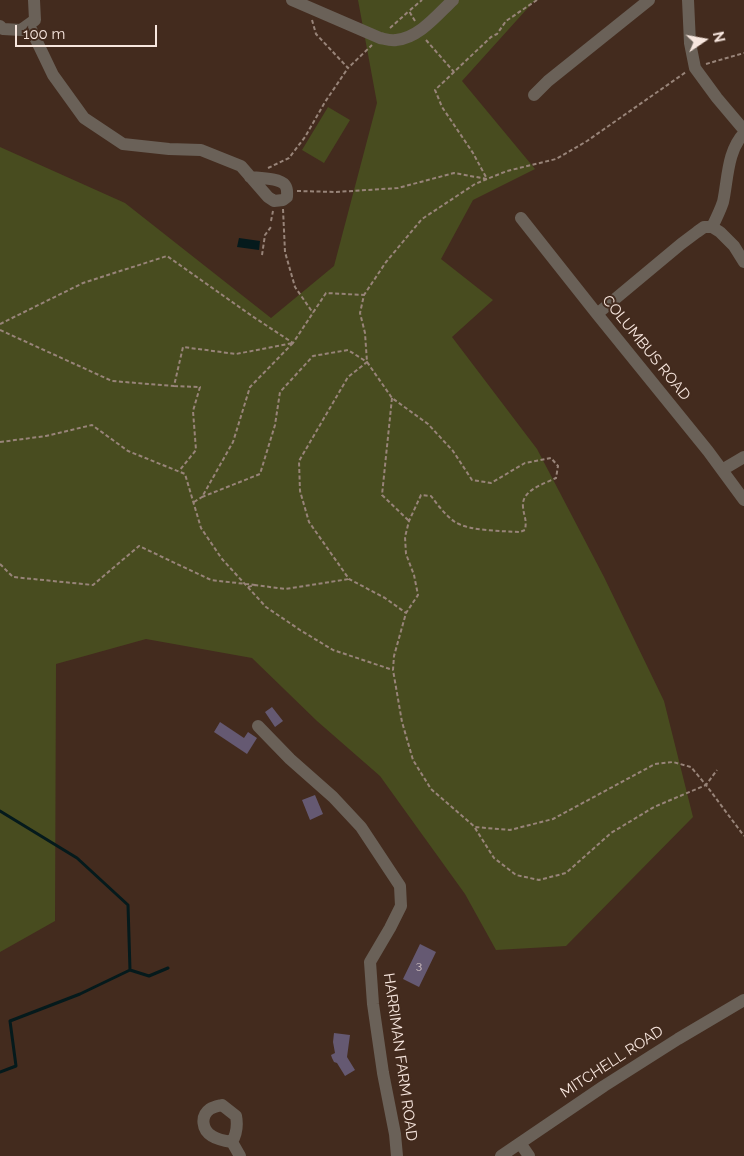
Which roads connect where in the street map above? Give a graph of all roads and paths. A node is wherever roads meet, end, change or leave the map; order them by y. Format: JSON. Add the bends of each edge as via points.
{"nodes":[{"id":1,"x":34,"y":0,"type":"edge"},
{"id":2,"x":292,"y":0,"type":"edge"},
{"id":3,"x":453,"y":0,"type":"edge"},
{"id":4,"x":537,"y":0,"type":"edge"},
{"id":5,"x":649,"y":0,"type":"edge"},
{"id":6,"x":688,"y":0,"type":"edge"},
{"id":7,"x":29,"y":25,"type":"junction"},
{"id":8,"x":0,"y":26,"type":"edge"},
{"id":9,"x":744,"y":53,"type":"edge"},
{"id":10,"x":348,"y":68,"type":"dead end"},
{"id":11,"x":695,"y":68,"type":"junction"},
{"id":12,"x":534,"y":95,"type":"dead end"},
{"id":13,"x":744,"y":131,"type":"edge"},
{"id":14,"x":250,"y":177,"type":"junction"},
{"id":15,"x":487,"y":179,"type":"junction"},
{"id":16,"x":285,"y":196,"type":"junction"},
{"id":17,"x":521,"y":218,"type":"dead end"},
{"id":18,"x":271,"y":227,"type":"dead end"},
{"id":19,"x":712,"y":227,"type":"junction"},
{"id":20,"x":262,"y":255,"type":"dead end"},
{"id":21,"x":744,"y":262,"type":"edge"},
{"id":22,"x":364,"y":295,"type":"junction"},
{"id":23,"x":313,"y":312,"type":"junction"},
{"id":24,"x":597,"y":314,"type":"junction"},
{"id":25,"x":0,"y":324,"type":"edge"},
{"id":26,"x":0,"y":330,"type":"edge"},
{"id":27,"x":293,"y":343,"type":"junction"},
{"id":28,"x":367,"y":362,"type":"junction"},
{"id":29,"x":174,"y":386,"type":"junction"},
{"id":30,"x":392,"y":398,"type":"junction"},
{"id":31,"x":0,"y":442,"type":"edge"},
{"id":32,"x":744,"y":457,"type":"edge"},
{"id":33,"x":722,"y":470,"type":"junction"},
{"id":34,"x":178,"y":471,"type":"junction"},
{"id":35,"x":202,"y":496,"type":"junction"},
{"id":36,"x":744,"y":500,"type":"edge"},
{"id":37,"x":194,"y":503,"type":"junction"},
{"id":38,"x":409,"y":521,"type":"junction"},
{"id":39,"x":0,"y":564,"type":"edge"},
{"id":40,"x":349,"y":580,"type":"junction"},
{"id":41,"x":255,"y":585,"type":"junction"},
{"id":42,"x":248,"y":587,"type":"junction"},
{"id":43,"x":406,"y":613,"type":"junction"},
{"id":44,"x":393,"y":670,"type":"junction"},
{"id":45,"x":258,"y":726,"type":"dead end"},
{"id":46,"x":717,"y":770,"type":"dead end"},
{"id":47,"x":706,"y":785,"type":"junction"},
{"id":48,"x":475,"y":828,"type":"junction"},
{"id":49,"x":744,"y":836,"type":"edge"},
{"id":50,"x":744,"y":1000,"type":"edge"},
{"id":51,"x":232,"y":1142,"type":"dead end"},
{"id":52,"x":520,"y":1143,"type":"junction"},
{"id":53,"x":240,"y":1156,"type":"edge"},
{"id":54,"x":397,"y":1156,"type":"edge"},
{"id":55,"x":501,"y":1156,"type":"edge"},
{"id":56,"x":529,"y":1156,"type":"edge"}],
"edges":[{"from":1,"to":7,"type":"street","via":[[36,20]]},
{"from":2,"to":3,"type":"street","via":[[380,38],[395,40],[421,30]]},
{"from":4,"to":15,"type":"path","via":[[506,21],[498,34],[434,90]]},
{"from":5,"to":12,"type":"street"},
{"from":6,"to":11,"type":"street"},
{"from":7,"to":8,"type":"street","via":[[21,30]]},
{"from":7,"to":14,"type":"street","via":[[53,75],[84,118],[123,144],[201,150],[241,166]]},
{"from":9,"to":11,"type":"path"},
{"from":10,"to":14,"type":"path","via":[[288,158]]},
{"from":11,"to":13,"type":"street"},
{"from":11,"to":15,"type":"path","via":[[556,159]]},
{"from":13,"to":19,"type":"street","via":[[733,149],[722,204]]},
{"from":14,"to":16,"type":"street","via":[[274,201]]},
{"from":14,"to":16,"type":"street","via":[[283,182]]},
{"from":15,"to":16,"type":"path","via":[[454,173],[398,188]]},
{"from":15,"to":22,"type":"path","via":[[422,219],[386,262]]},
{"from":16,"to":23,"type":"path","via":[[285,252],[295,287]]},
{"from":17,"to":24,"type":"street","name":"COLUMBUS ROAD"},
{"from":18,"to":20,"type":"path","via":[[265,235]]},
{"from":19,"to":21,"type":"street","via":[[734,246]]},
{"from":19,"to":24,"type":"street","via":[[696,232]]},
{"from":22,"to":23,"type":"path","via":[[326,293]]},
{"from":22,"to":28,"type":"path","via":[[360,313]]},
{"from":23,"to":27,"type":"path"},
{"from":24,"to":33,"type":"street","name":"COLUMBUS ROAD"},
{"from":25,"to":27,"type":"path","via":[[83,283],[167,256]]},
{"from":26,"to":29,"type":"path","via":[[112,381]]},
{"from":27,"to":29,"type":"path","via":[[236,354],[183,347]]},
{"from":27,"to":35,"type":"path","via":[[250,387],[233,442]]},
{"from":28,"to":30,"type":"path"},
{"from":28,"to":35,"type":"path","via":[[348,350],[313,356],[280,392],[275,425],[260,474]]},
{"from":28,"to":40,"type":"path","via":[[348,378],[299,461],[300,492],[309,522]]},
{"from":29,"to":34,"type":"path","via":[[200,387],[194,411],[196,450]]},
{"from":30,"to":38,"type":"path","via":[[382,496]]},
{"from":30,"to":38,"type":"path","via":[[428,424],[454,451],[472,480],[491,483],[525,463],[551,458],[558,466],[556,478],[532,489],[525,496],[523,505],[527,522],[525,530],[520,532],[478,530],[456,522],[431,496],[420,495]]},
{"from":31,"to":34,"type":"path","via":[[46,436],[92,424],[128,451]]},
{"from":32,"to":33,"type":"street"},
{"from":33,"to":36,"type":"street","name":"COLUMBUS ROAD"},
{"from":34,"to":37,"type":"path","via":[[185,474]]},
{"from":35,"to":37,"type":"path"},
{"from":37,"to":42,"type":"path","via":[[201,528],[222,559]]},
{"from":38,"to":43,"type":"path","via":[[405,537],[406,554],[418,595]]},
{"from":39,"to":41,"type":"path","via":[[13,577],[93,585],[139,546],[211,580]]},
{"from":40,"to":41,"type":"path","via":[[285,588]]},
{"from":40,"to":43,"type":"path"},
{"from":41,"to":42,"type":"path"},
{"from":42,"to":44,"type":"path","via":[[266,608],[333,650]]},
{"from":43,"to":44,"type":"path"},
{"from":44,"to":48,"type":"path","via":[[413,760],[431,789]]},
{"from":45,"to":54,"type":"street","name":"HARRIMAN FARM ROAD","via":[[361,827],[400,886],[401,906],[370,962],[373,1004]]},
{"from":46,"to":47,"type":"path"},
{"from":47,"to":48,"type":"path","via":[[691,767],[673,762],[655,764],[554,819],[510,830]]},
{"from":47,"to":48,"type":"path","via":[[654,807],[611,833],[566,872],[539,880],[516,875],[494,858]]},
{"from":47,"to":49,"type":"path"},
{"from":50,"to":52,"type":"street","name":"MITCHELL ROAD","via":[[671,1043]]},
{"from":51,"to":53,"type":"street"},
{"from":52,"to":55,"type":"street","name":"MITCHELL ROAD"},
{"from":52,"to":56,"type":"street"}]}
